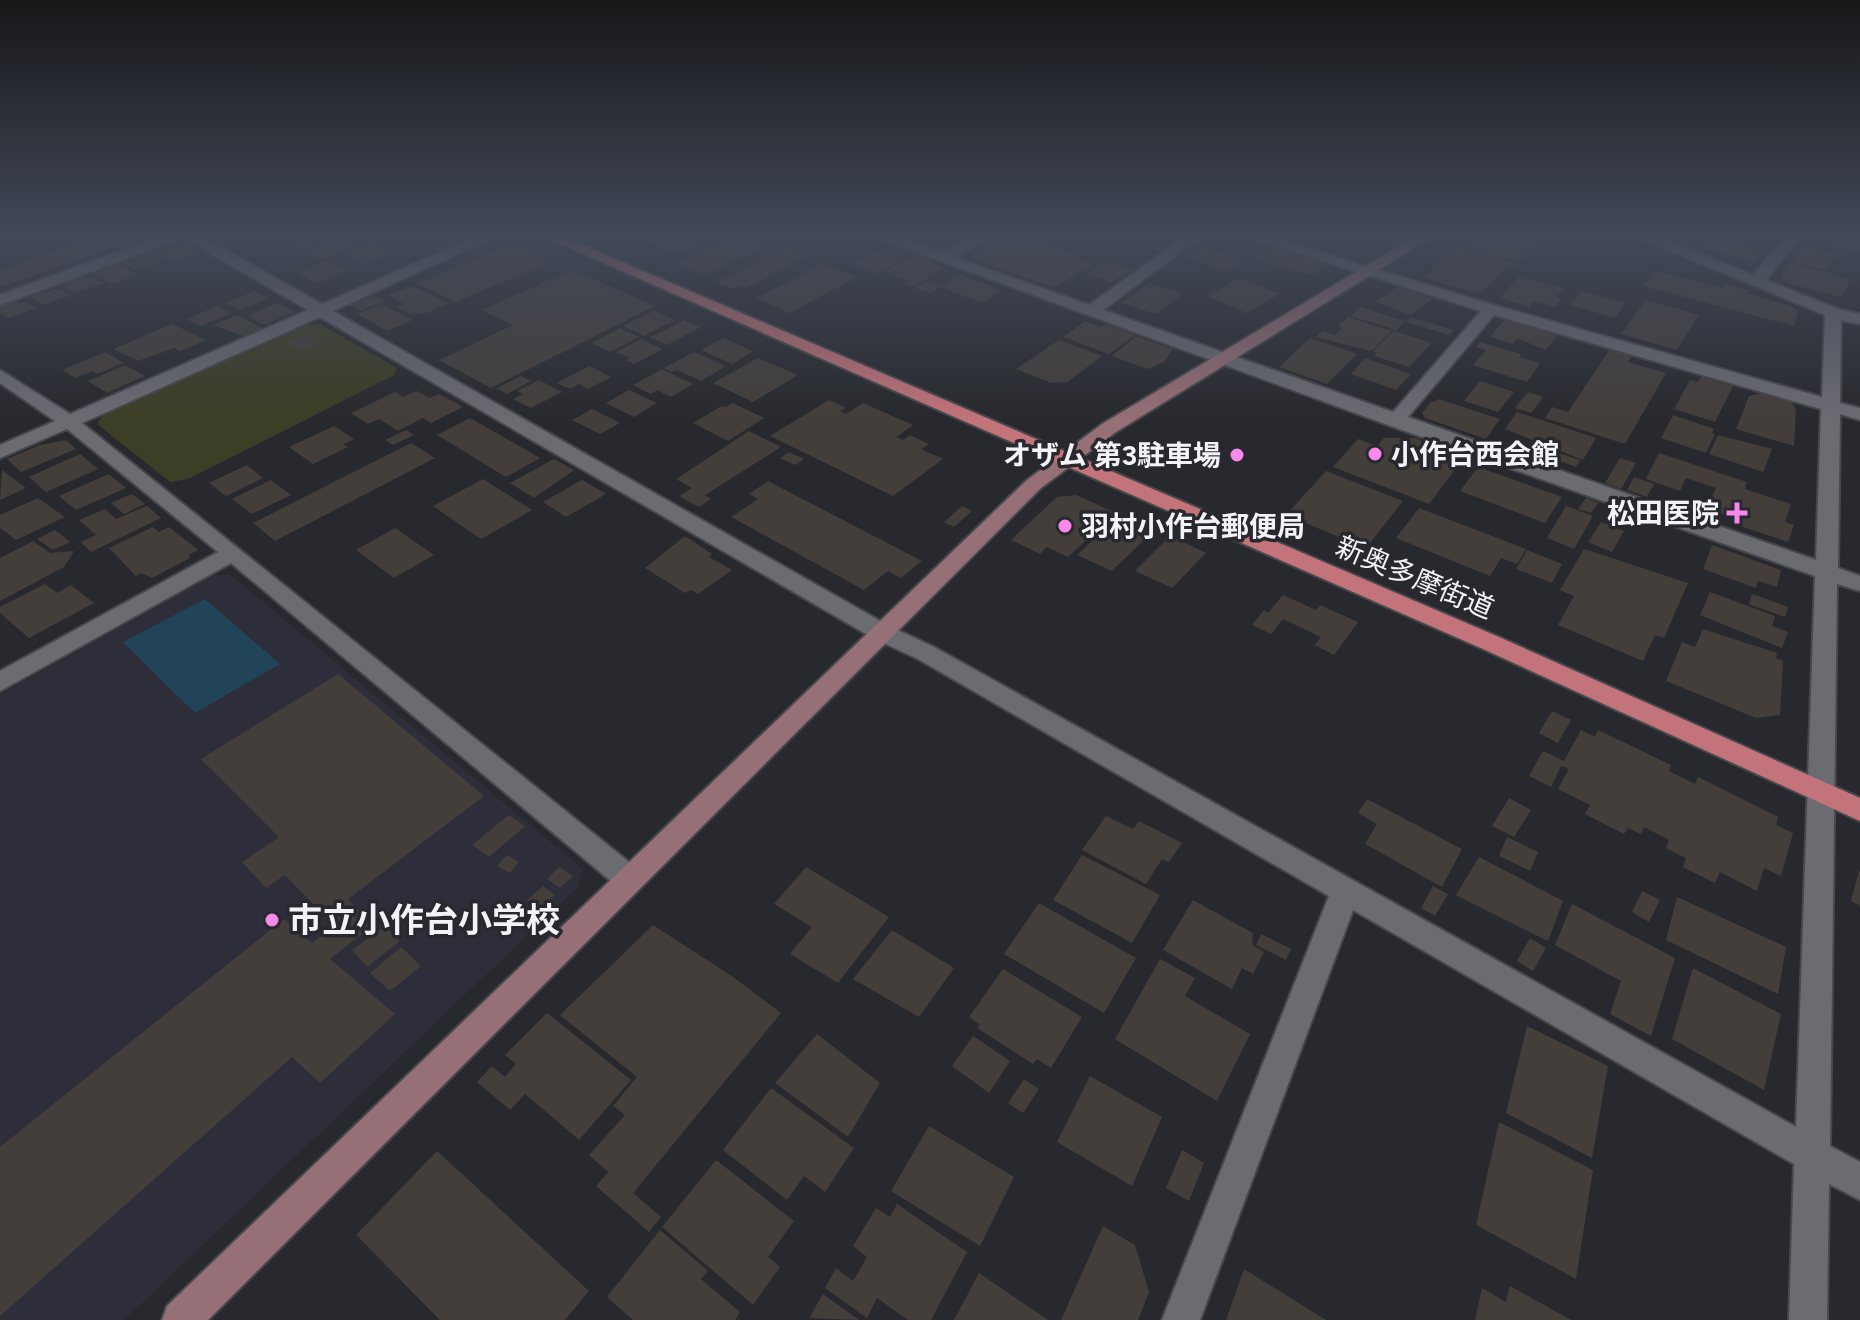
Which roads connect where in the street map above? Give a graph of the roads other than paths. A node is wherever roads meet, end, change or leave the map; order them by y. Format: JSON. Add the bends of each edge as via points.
{"nodes":[{"id":1,"x":294,"y":297,"type":"edge"},
{"id":2,"x":352,"y":297,"type":"edge"},
{"id":3,"x":690,"y":297,"type":"edge"},
{"id":4,"x":1050,"y":297,"type":"edge"},
{"id":5,"x":1111,"y":297,"type":"edge"},
{"id":6,"x":1328,"y":297,"type":"edge"},
{"id":7,"x":1452,"y":297,"type":"edge"},
{"id":8,"x":1794,"y":297,"type":"edge"},
{"id":9,"x":1491,"y":309,"type":"junction"},
{"id":10,"x":319,"y":311,"type":"junction"},
{"id":11,"x":1091,"y":311,"type":"junction"},
{"id":12,"x":1833,"y":313,"type":"junction"},
{"id":13,"x":1860,"y":319,"type":"edge"},
{"id":14,"x":1224,"y":360,"type":"junction"},
{"id":15,"x":0,"y":375,"type":"edge"},
{"id":16,"x":1830,"y":406,"type":"junction"},
{"id":17,"x":1860,"y":414,"type":"edge"},
{"id":18,"x":68,"y":421,"type":"junction"},
{"id":19,"x":1395,"y":421,"type":"junction"},
{"id":20,"x":0,"y":452,"type":"edge"},
{"id":21,"x":1065,"y":458,"type":"junction"},
{"id":22,"x":233,"y":553,"type":"junction"},
{"id":23,"x":1826,"y":574,"type":"junction"},
{"id":24,"x":1860,"y":584,"type":"edge"},
{"id":25,"x":881,"y":632,"type":"junction"},
{"id":26,"x":0,"y":682,"type":"edge"},
{"id":27,"x":1822,"y":792,"type":"junction"},
{"id":28,"x":1860,"y":810,"type":"edge"},
{"id":29,"x":629,"y":879,"type":"junction"},
{"id":30,"x":1346,"y":890,"type":"junction"},
{"id":31,"x":1812,"y":1153,"type":"junction"},
{"id":32,"x":1860,"y":1182,"type":"edge"},
{"id":33,"x":181,"y":1320,"type":"edge"},
{"id":34,"x":1181,"y":1320,"type":"edge"},
{"id":35,"x":1808,"y":1320,"type":"edge"}],
"edges":[{"from":1,"to":10,"type":"street"},
{"from":2,"to":10,"type":"street"},
{"from":3,"to":21,"type":"main road","name":"新奥多摩街道"},
{"from":4,"to":11,"type":"street"},
{"from":5,"to":11,"type":"street"},
{"from":6,"to":14,"type":"street"},
{"from":7,"to":9,"type":"street"},
{"from":8,"to":12,"type":"street"},
{"from":9,"to":16,"type":"street"},
{"from":9,"to":19,"type":"street"},
{"from":10,"to":18,"type":"street"},
{"from":10,"to":25,"type":"street"},
{"from":11,"to":14,"type":"street"},
{"from":12,"to":13,"type":"street"},
{"from":12,"to":16,"type":"street"},
{"from":14,"to":19,"type":"street"},
{"from":14,"to":21,"type":"street"},
{"from":15,"to":18,"type":"street"},
{"from":16,"to":17,"type":"street"},
{"from":16,"to":23,"type":"street"},
{"from":18,"to":20,"type":"street"},
{"from":18,"to":22,"type":"street"},
{"from":19,"to":23,"type":"street"},
{"from":21,"to":25,"type":"street"},
{"from":21,"to":27,"type":"main road","name":"新奥多摩街道"},
{"from":22,"to":26,"type":"street"},
{"from":22,"to":29,"type":"street"},
{"from":23,"to":24,"type":"street"},
{"from":23,"to":27,"type":"street"},
{"from":25,"to":29,"type":"street"},
{"from":25,"to":30,"type":"street"},
{"from":27,"to":28,"type":"main road","name":"新奥多摩街道"},
{"from":27,"to":31,"type":"street"},
{"from":29,"to":33,"type":"street"},
{"from":30,"to":31,"type":"street"},
{"from":30,"to":34,"type":"street"},
{"from":31,"to":32,"type":"street"},
{"from":31,"to":35,"type":"street"}]}
